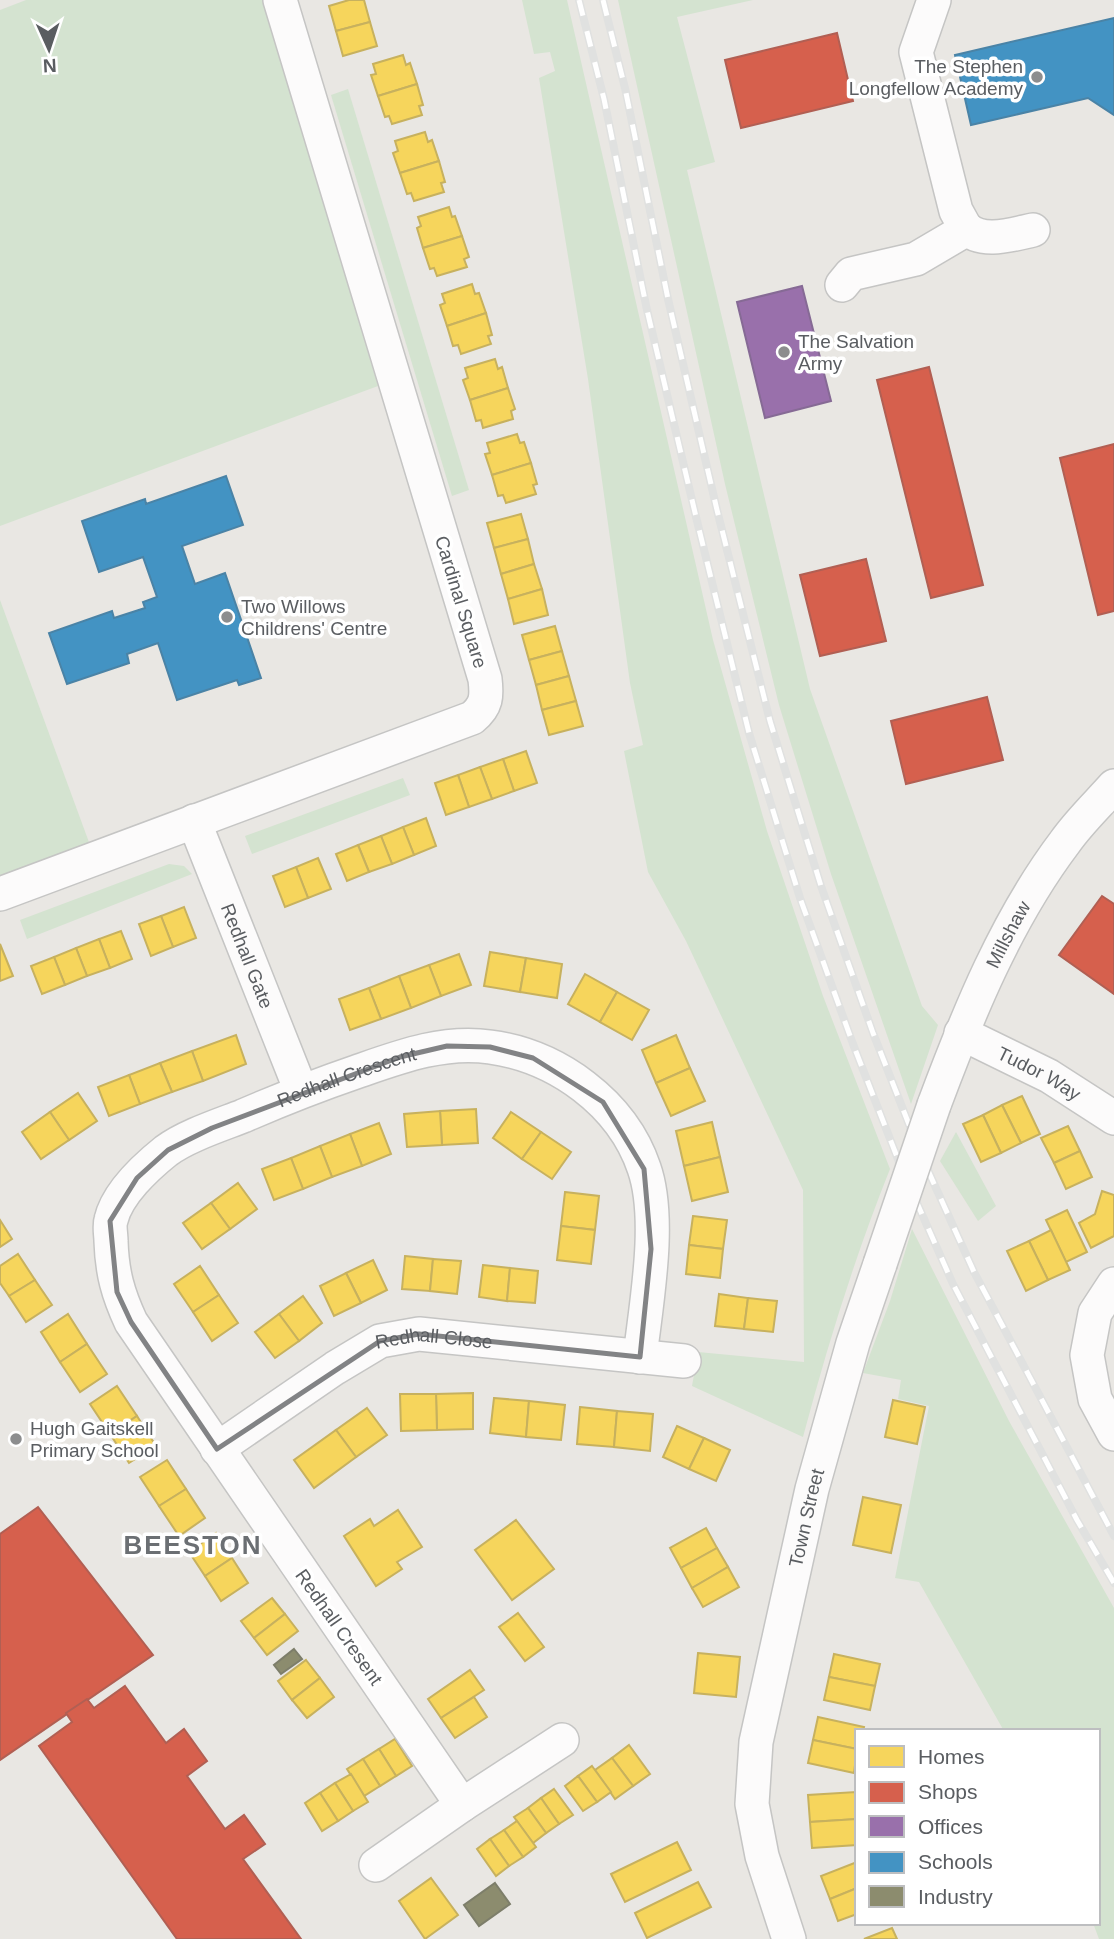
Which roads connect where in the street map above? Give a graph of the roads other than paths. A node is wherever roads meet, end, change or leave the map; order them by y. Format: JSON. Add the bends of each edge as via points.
{"nodes":[{"id":1,"x":280,"y":0,"type":"edge"},
{"id":2,"x":934,"y":0,"type":"edge"},
{"id":3,"x":967,"y":229,"type":"junction"},
{"id":4,"x":1033,"y":230,"type":"dead end"},
{"id":5,"x":842,"y":285,"type":"dead end"},
{"id":6,"x":1114,"y":786,"type":"edge"},
{"id":7,"x":194,"y":821,"type":"junction"},
{"id":8,"x":0,"y":894,"type":"edge"},
{"id":9,"x":961,"y":1033,"type":"junction"},
{"id":10,"x":301,"y":1091,"type":"junction"},
{"id":11,"x":934,"y":1105,"type":"joint"},
{"id":12,"x":1114,"y":1118,"type":"edge"},
{"id":13,"x":1114,"y":1284,"type":"edge"},
{"id":14,"x":640,"y":1357,"type":"junction"},
{"id":15,"x":684,"y":1361,"type":"dead end"},
{"id":16,"x":1114,"y":1434,"type":"edge"},
{"id":17,"x":216,"y":1449,"type":"junction"},
{"id":18,"x":562,"y":1740,"type":"dead end"},
{"id":19,"x":461,"y":1805,"type":"junction"},
{"id":20,"x":376,"y":1865,"type":"dead end"},
{"id":21,"x":789,"y":1939,"type":"edge"}],
"edges":[{"from":1,"to":7,"type":"street","name":"Cardinal Square","via":[[487,696],[472,718]]},
{"from":2,"to":3,"type":"street","via":[[916,52],[956,211]]},
{"from":3,"to":4,"type":"street","via":[[1000,237]]},
{"from":3,"to":5,"type":"street","via":[[916,258],[851,274]]},
{"from":6,"to":9,"type":"street","name":"Millshaw","via":[[1065,842],[1012,925]]},
{"from":7,"to":8,"type":"street","name":"Cardinal Square"},
{"from":7,"to":10,"type":"street","name":"Redhall Gate"},
{"from":9,"to":11,"type":"street","name":"Millshaw"},
{"from":9,"to":12,"type":"street","name":"Tudor Way","via":[[1049,1076]]},
{"from":10,"to":14,"type":"street","name":"Redhall Crescent","via":[[447,1046],[489,1047],[533,1058],[572,1078],[603,1102],[644,1169],[651,1209],[652,1249]]},
{"from":10,"to":17,"type":"street","name":"Redhall Crescent","via":[[168,1150],[137,1178],[110,1221],[117,1292],[131,1322]]},
{"from":11,"to":21,"type":"street","name":"Town Street","bridge":true,"via":[[853,1343],[812,1489],[756,1742],[752,1804],[762,1856]]},
{"from":13,"to":16,"type":"street","via":[[1095,1313],[1087,1355],[1095,1399]]},
{"from":14,"to":15,"type":"street","name":"Redhall Close"},
{"from":14,"to":17,"type":"street","name":"Redhall Close","via":[[419,1334],[380,1341]]},
{"from":17,"to":19,"type":"street","name":"Redhall Cresent"},
{"from":18,"to":19,"type":"street"},
{"from":19,"to":20,"type":"street"}]}
